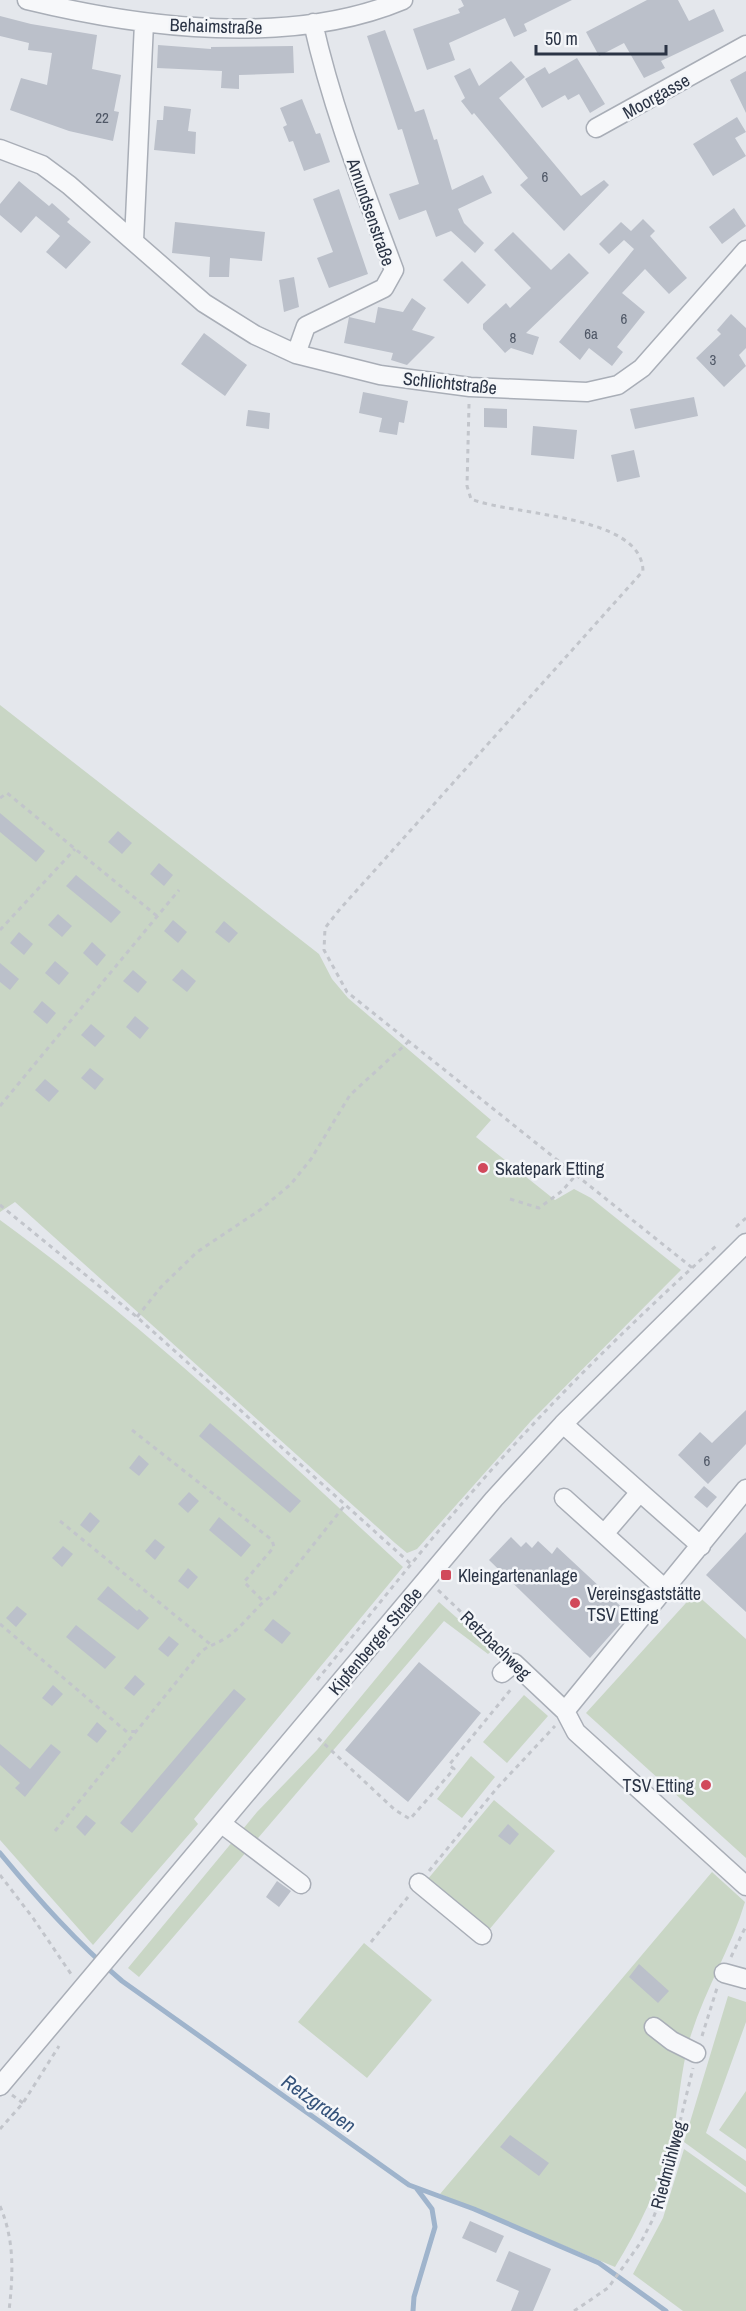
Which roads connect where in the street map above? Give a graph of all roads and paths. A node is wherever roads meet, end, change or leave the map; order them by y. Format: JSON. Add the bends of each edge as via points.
{"nodes":[{"id":1,"x":27,"y":0,"type":"edge"},
{"id":2,"x":403,"y":0,"type":"edge"},
{"id":3,"x":144,"y":23,"type":"junction"},
{"id":4,"x":313,"y":23,"type":"junction"},
{"id":5,"x":746,"y":45,"type":"edge"},
{"id":6,"x":596,"y":128,"type":"dead end"},
{"id":7,"x":0,"y":149,"type":"edge"},
{"id":8,"x":134,"y":241,"type":"junction"},
{"id":9,"x":746,"y":250,"type":"edge"},
{"id":10,"x":296,"y":354,"type":"junction"},
{"id":11,"x":470,"y":387,"type":"junction"},
{"id":12,"x":0,"y":798,"type":"edge"},
{"id":13,"x":75,"y":849,"type":"junction"},
{"id":14,"x":179,"y":890,"type":"dead end"},
{"id":15,"x":157,"y":916,"type":"junction"},
{"id":16,"x":0,"y":930,"type":"edge"},
{"id":17,"x":408,"y":1042,"type":"junction"},
{"id":18,"x":0,"y":1106,"type":"edge"},
{"id":19,"x":575,"y":1176,"type":"junction"},
{"id":20,"x":510,"y":1199,"type":"dead end"},
{"id":21,"x":0,"y":1205,"type":"edge"},
{"id":22,"x":746,"y":1243,"type":"edge"},
{"id":23,"x":707,"y":1280,"type":"junction"},
{"id":24,"x":137,"y":1317,"type":"junction"},
{"id":25,"x":563,"y":1424,"type":"junction"},
{"id":26,"x":132,"y":1430,"type":"dead end"},
{"id":27,"x":746,"y":1489,"type":"edge"},
{"id":28,"x":640,"y":1492,"type":"junction"},
{"id":29,"x":564,"y":1497,"type":"dead end"},
{"id":30,"x":345,"y":1505,"type":"junction"},
{"id":31,"x":60,"y":1521,"type":"dead end"},
{"id":32,"x":604,"y":1534,"type":"junction"},
{"id":33,"x":700,"y":1546,"type":"junction"},
{"id":34,"x":446,"y":1583,"type":"dead end"},
{"id":35,"x":433,"y":1586,"type":"junction"},
{"id":36,"x":665,"y":1589,"type":"junction"},
{"id":37,"x":263,"y":1601,"type":"junction"},
{"id":38,"x":0,"y":1624,"type":"edge"},
{"id":39,"x":210,"y":1644,"type":"junction"},
{"id":40,"x":514,"y":1670,"type":"junction"},
{"id":41,"x":565,"y":1711,"type":"junction"},
{"id":42,"x":325,"y":1729,"type":"dead end"},
{"id":43,"x":138,"y":1731,"type":"junction"},
{"id":44,"x":222,"y":1824,"type":"junction"},
{"id":45,"x":55,"y":1831,"type":"dead end"},
{"id":46,"x":461,"y":1833,"type":"dead end"},
{"id":47,"x":0,"y":1875,"type":"edge"},
{"id":48,"x":419,"y":1883,"type":"dead end"},
{"id":49,"x":301,"y":1884,"type":"dead end"},
{"id":50,"x":746,"y":1886,"type":"edge"},
{"id":51,"x":482,"y":1935,"type":"dead end"},
{"id":52,"x":724,"y":1973,"type":"dead end"},
{"id":53,"x":746,"y":1979,"type":"edge"},
{"id":54,"x":81,"y":1991,"type":"junction"},
{"id":55,"x":654,"y":2026,"type":"dead end"},
{"id":56,"x":64,"y":2036,"type":"dead end"},
{"id":57,"x":696,"y":2053,"type":"joint"},
{"id":58,"x":0,"y":2086,"type":"edge"},
{"id":59,"x":0,"y":2129,"type":"edge"},
{"id":60,"x":0,"y":2206,"type":"edge"},
{"id":61,"x":9,"y":2311,"type":"edge"},
{"id":62,"x":574,"y":2311,"type":"edge"}],
"edges":[{"from":1,"to":3,"type":"street","name":"Behaimstraße"},
{"from":2,"to":4,"type":"street","name":"Behaimstraße"},
{"from":3,"to":4,"type":"street","name":"Behaimstraße","via":[[211,28],[278,28]]},
{"from":3,"to":8,"type":"street"},
{"from":4,"to":10,"type":"street","name":"Amundsenstraße","via":[[348,146],[394,270],[384,288],[306,326]]},
{"from":5,"to":6,"type":"street","name":"Moorgasse"},
{"from":7,"to":8,"type":"street","name":"Schlichtstraße","via":[[42,165]]},
{"from":8,"to":10,"type":"street","name":"Schlichtstraße","via":[[204,303],[255,335]]},
{"from":9,"to":11,"type":"street","name":"Schlichtstraße","via":[[642,368],[618,385],[587,392]]},
{"from":10,"to":11,"type":"street","name":"Schlichtstraße","via":[[380,375]]},
{"from":11,"to":17,"type":"path","via":[[466,456],[471,499],[488,506],[611,531],[635,546],[643,558],[644,571],[326,928],[324,950],[347,992]]},
{"from":12,"to":13,"type":"path","via":[[7,793]]},
{"from":13,"to":15,"type":"path"},
{"from":13,"to":16,"type":"path"},
{"from":14,"to":15,"type":"path"},
{"from":15,"to":18,"type":"path"},
{"from":17,"to":19,"type":"path"},
{"from":17,"to":24,"type":"path","via":[[350,1095],[291,1184],[197,1252]]},
{"from":19,"to":20,"type":"path","via":[[539,1208]]},
{"from":19,"to":23,"type":"path"},
{"from":21,"to":24,"type":"path","name":"Retzbachweg"},
{"from":22,"to":23,"type":"street","name":"Kipfenberger Straße"},
{"from":23,"to":25,"type":"street","name":"Kipfenberger Straße"},
{"from":24,"to":30,"type":"path","name":"Retzbachweg"},
{"from":25,"to":28,"type":"street"},
{"from":25,"to":35,"type":"street","name":"Kipfenberger Straße","via":[[494,1499]]},
{"from":26,"to":37,"type":"path","via":[[272,1540],[274,1547],[244,1582]]},
{"from":27,"to":33,"type":"street"},
{"from":28,"to":32,"type":"street"},
{"from":28,"to":33,"type":"street"},
{"from":29,"to":32,"type":"street"},
{"from":30,"to":35,"type":"path","name":"Retzbachweg"},
{"from":30,"to":37,"type":"path","via":[[274,1594]]},
{"from":31,"to":39,"type":"path"},
{"from":32,"to":36,"type":"street"},
{"from":33,"to":36,"type":"street"},
{"from":34,"to":35,"type":"path"},
{"from":35,"to":40,"type":"path","name":"Retzbachweg"},
{"from":35,"to":44,"type":"street","name":"Kipfenberger Straße"},
{"from":36,"to":41,"type":"street"},
{"from":37,"to":39,"type":"path","via":[[224,1640]]},
{"from":38,"to":43,"type":"path","via":[[127,1732]]},
{"from":39,"to":43,"type":"path"},
{"from":40,"to":41,"type":"street","name":"Retzbachweg"},
{"from":40,"to":42,"type":"path","via":[[449,1766],[454,1769],[410,1819],[395,1810],[318,1738]]},
{"from":41,"to":46,"type":"path"},
{"from":41,"to":50,"type":"street","name":"Retzbachweg","via":[[576,1732]]},
{"from":43,"to":45,"type":"path"},
{"from":44,"to":49,"type":"street"},
{"from":44,"to":54,"type":"street","name":"Kipfenberger Straße"},
{"from":47,"to":54,"type":"path"},
{"from":48,"to":51,"type":"street"},
{"from":52,"to":53,"type":"street"},
{"from":54,"to":58,"type":"street","name":"Kipfenberger Straße"},
{"from":55,"to":57,"type":"street"},
{"from":56,"to":59,"type":"path","via":[[23,2103]]},
{"from":57,"to":62,"type":"path","name":"Riedmühlweg","via":[[664,2188],[641,2242],[608,2288]]},
{"from":60,"to":61,"type":"path","via":[[13,2258]]}]}
